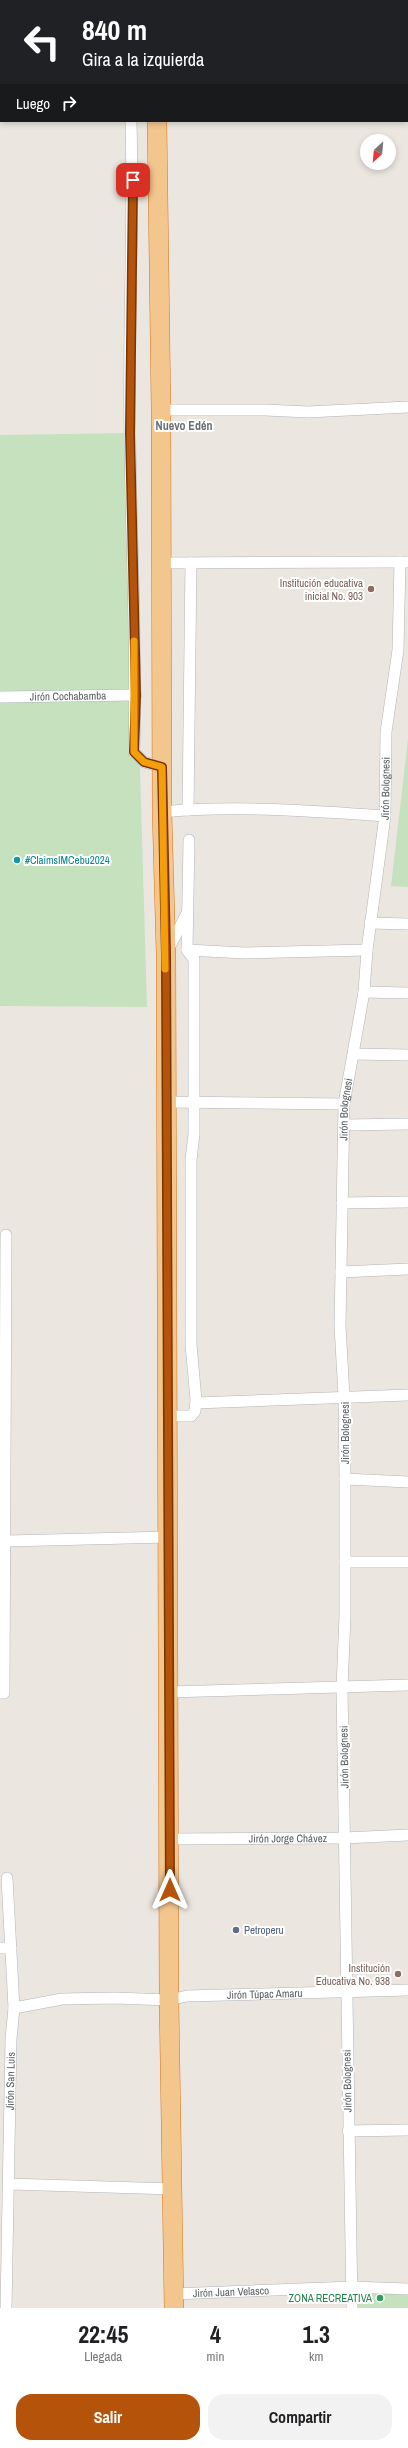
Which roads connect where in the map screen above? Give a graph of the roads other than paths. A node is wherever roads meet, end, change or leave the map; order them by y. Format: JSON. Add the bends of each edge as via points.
{"nodes":[{"id":1,"x":131,"y":122,"type":"edge"},
{"id":2,"x":157,"y":122,"type":"edge"},
{"id":3,"x":408,"y":407,"type":"edge"},
{"id":4,"x":161,"y":410,"type":"junction"},
{"id":5,"x":404,"y":562,"type":"edge"},
{"id":6,"x":162,"y":563,"type":"junction"},
{"id":7,"x":191,"y":563,"type":"junction"},
{"id":8,"x":136,"y":695,"type":"junction"},
{"id":9,"x":0,"y":697,"type":"edge"},
{"id":10,"x":162,"y":767,"type":"junction"},
{"id":11,"x":188,"y":810,"type":"junction"},
{"id":12,"x":162,"y":812,"type":"junction"},
{"id":13,"x":385,"y":816,"type":"junction"},
{"id":14,"x":189,"y":840,"type":"dead end"},
{"id":15,"x":187,"y":913,"type":"junction"},
{"id":16,"x":370,"y":923,"type":"junction"},
{"id":17,"x":408,"y":924,"type":"edge"},
{"id":18,"x":187,"y":950,"type":"junction"},
{"id":19,"x":367,"y":950,"type":"junction"},
{"id":20,"x":166,"y":954,"type":"junction"},
{"id":21,"x":364,"y":992,"type":"junction"},
{"id":22,"x":408,"y":993,"type":"edge"},
{"id":23,"x":354,"y":1054,"type":"junction"},
{"id":24,"x":408,"y":1055,"type":"edge"},
{"id":25,"x":165,"y":1102,"type":"junction"},
{"id":26,"x":192,"y":1102,"type":"junction"},
{"id":27,"x":344,"y":1104,"type":"junction"},
{"id":28,"x":408,"y":1124,"type":"edge"},
{"id":29,"x":345,"y":1125,"type":"junction"},
{"id":30,"x":408,"y":1202,"type":"edge"},
{"id":31,"x":342,"y":1204,"type":"junction"},
{"id":32,"x":6,"y":1235,"type":"dead end"},
{"id":33,"x":408,"y":1269,"type":"edge"},
{"id":34,"x":341,"y":1272,"type":"junction"},
{"id":35,"x":408,"y":1395,"type":"edge"},
{"id":36,"x":344,"y":1396,"type":"junction"},
{"id":37,"x":196,"y":1403,"type":"junction"},
{"id":38,"x":167,"y":1416,"type":"junction"},
{"id":39,"x":3,"y":1458,"type":"edge"},
{"id":40,"x":345,"y":1479,"type":"junction"},
{"id":41,"x":408,"y":1482,"type":"edge"},
{"id":42,"x":169,"y":1537,"type":"junction"},
{"id":43,"x":6,"y":1541,"type":"junction"},
{"id":44,"x":345,"y":1562,"type":"junction"},
{"id":45,"x":408,"y":1562,"type":"edge"},
{"id":46,"x":408,"y":1686,"type":"edge"},
{"id":47,"x":342,"y":1688,"type":"junction"},
{"id":48,"x":169,"y":1692,"type":"junction"},
{"id":49,"x":0,"y":1693,"type":"edge"},
{"id":50,"x":408,"y":1835,"type":"edge"},
{"id":51,"x":344,"y":1838,"type":"junction"},
{"id":52,"x":169,"y":1839,"type":"junction"},
{"id":53,"x":7,"y":1878,"type":"dead end"},
{"id":54,"x":5,"y":1948,"type":"edge"},
{"id":55,"x":408,"y":1990,"type":"edge"},
{"id":56,"x":346,"y":1991,"type":"junction"},
{"id":57,"x":169,"y":2000,"type":"junction"},
{"id":58,"x":14,"y":2008,"type":"junction"},
{"id":59,"x":6,"y":2039,"type":"edge"},
{"id":60,"x":5,"y":2128,"type":"edge"},
{"id":61,"x":408,"y":2130,"type":"edge"},
{"id":62,"x":348,"y":2131,"type":"junction"},
{"id":63,"x":9,"y":2184,"type":"junction"},
{"id":64,"x":173,"y":2189,"type":"junction"},
{"id":65,"x":4,"y":2209,"type":"edge"},
{"id":66,"x":352,"y":2287,"type":"junction"},
{"id":67,"x":408,"y":2289,"type":"edge"},
{"id":68,"x":174,"y":2301,"type":"edge"},
{"id":69,"x":6,"y":2308,"type":"edge"},
{"id":70,"x":352,"y":2308,"type":"edge"}],
"edges":[{"from":1,"to":8,"type":"street","via":[[133,256],[130,433]]},
{"from":2,"to":4,"type":"highway"},
{"from":3,"to":4,"type":"street","via":[[308,412]]},
{"from":4,"to":6,"type":"highway"},
{"from":5,"to":7,"type":"street"},
{"from":5,"to":13,"type":"street","name":"Jirón Bolognesi","via":[[398,650],[386,732]]},
{"from":6,"to":7,"type":"street"},
{"from":6,"to":10,"type":"highway"},
{"from":7,"to":11,"type":"street"},
{"from":8,"to":9,"type":"street","name":"Jirón Cochabamba"},
{"from":8,"to":10,"type":"street","via":[[134,752],[144,762]]},
{"from":10,"to":12,"type":"highway"},
{"from":11,"to":12,"type":"street"},
{"from":11,"to":13,"type":"street","via":[[306,811]]},
{"from":12,"to":20,"type":"highway"},
{"from":13,"to":16,"type":"street","name":"Jirón Bolognesi"},
{"from":14,"to":15,"type":"street"},
{"from":15,"to":18,"type":"street"},
{"from":15,"to":20,"type":"street"},
{"from":16,"to":17,"type":"street"},
{"from":16,"to":19,"type":"street","name":"Jirón Bolognesi"},
{"from":18,"to":19,"type":"street","via":[[245,953]]},
{"from":18,"to":26,"type":"street","via":[[194,960]]},
{"from":19,"to":21,"type":"street","name":"Jirón Bolognesi"},
{"from":20,"to":25,"type":"highway"},
{"from":21,"to":22,"type":"street"},
{"from":21,"to":23,"type":"street","name":"Jirón Bolognesi"},
{"from":23,"to":24,"type":"street"},
{"from":23,"to":27,"type":"street","name":"Jirón Bolognesi"},
{"from":25,"to":26,"type":"street"},
{"from":25,"to":38,"type":"highway"},
{"from":26,"to":27,"type":"street"},
{"from":26,"to":37,"type":"street","via":[[192,1344]]},
{"from":27,"to":29,"type":"street","name":"Jirón Bolognesi"},
{"from":28,"to":29,"type":"street"},
{"from":29,"to":31,"type":"street","name":"Jirón Bolognesi"},
{"from":30,"to":31,"type":"street"},
{"from":31,"to":34,"type":"street","name":"Jirón Bolognesi"},
{"from":32,"to":39,"type":"street"},
{"from":33,"to":34,"type":"street"},
{"from":34,"to":36,"type":"street","name":"Jirón Bolognesi","via":[[340,1326]]},
{"from":35,"to":36,"type":"street"},
{"from":36,"to":37,"type":"street"},
{"from":36,"to":40,"type":"street","name":"Jirón Bolognesi"},
{"from":37,"to":38,"type":"street","via":[[191,1416]]},
{"from":38,"to":42,"type":"highway"},
{"from":39,"to":43,"type":"street"},
{"from":40,"to":41,"type":"street"},
{"from":40,"to":44,"type":"street","name":"Jirón Bolognesi"},
{"from":42,"to":43,"type":"street"},
{"from":42,"to":48,"type":"highway"},
{"from":43,"to":49,"type":"street","via":[[4,1693]]},
{"from":44,"to":45,"type":"street"},
{"from":44,"to":47,"type":"street","name":"Jirón Bolognesi"},
{"from":46,"to":47,"type":"street"},
{"from":47,"to":48,"type":"street"},
{"from":47,"to":51,"type":"street","name":"Jirón Bolognesi"},
{"from":48,"to":52,"type":"highway"},
{"from":50,"to":51,"type":"street","name":"Jirón Jorge Chávez"},
{"from":51,"to":52,"type":"street","name":"Jirón Jorge Chávez"},
{"from":51,"to":56,"type":"street","name":"Jirón Bolognesi"},
{"from":52,"to":57,"type":"highway"},
{"from":53,"to":54,"type":"street","name":"Jirón San Luis"},
{"from":54,"to":58,"type":"street","name":"Jirón San Luis"},
{"from":55,"to":56,"type":"street","name":"Jirón Túpac Amaru"},
{"from":56,"to":57,"type":"street","name":"Jirón Túpac Amaru","via":[[187,1996]]},
{"from":56,"to":62,"type":"street","name":"Jirón Bolognesi"},
{"from":57,"to":58,"type":"street","name":"Jirón Túpac Amaru","via":[[62,1999]]},
{"from":57,"to":64,"type":"highway"},
{"from":58,"to":59,"type":"street","name":"Jirón San Luis"},
{"from":59,"to":60,"type":"street","name":"Jirón San Luis"},
{"from":60,"to":63,"type":"street","name":"Jirón San Luis"},
{"from":61,"to":62,"type":"street"},
{"from":62,"to":66,"type":"street","name":"Jirón Bolognesi"},
{"from":63,"to":64,"type":"street"},
{"from":63,"to":65,"type":"street","name":"Jirón San Luis"},
{"from":64,"to":68,"type":"highway"},
{"from":65,"to":69,"type":"street","name":"Jirón San Luis"},
{"from":66,"to":67,"type":"street","name":"Jirón Juan Velasco"},
{"from":66,"to":68,"type":"street","name":"Jirón Juan Velasco"},
{"from":66,"to":70,"type":"street","name":"Jirón Bolognesi"}]}
